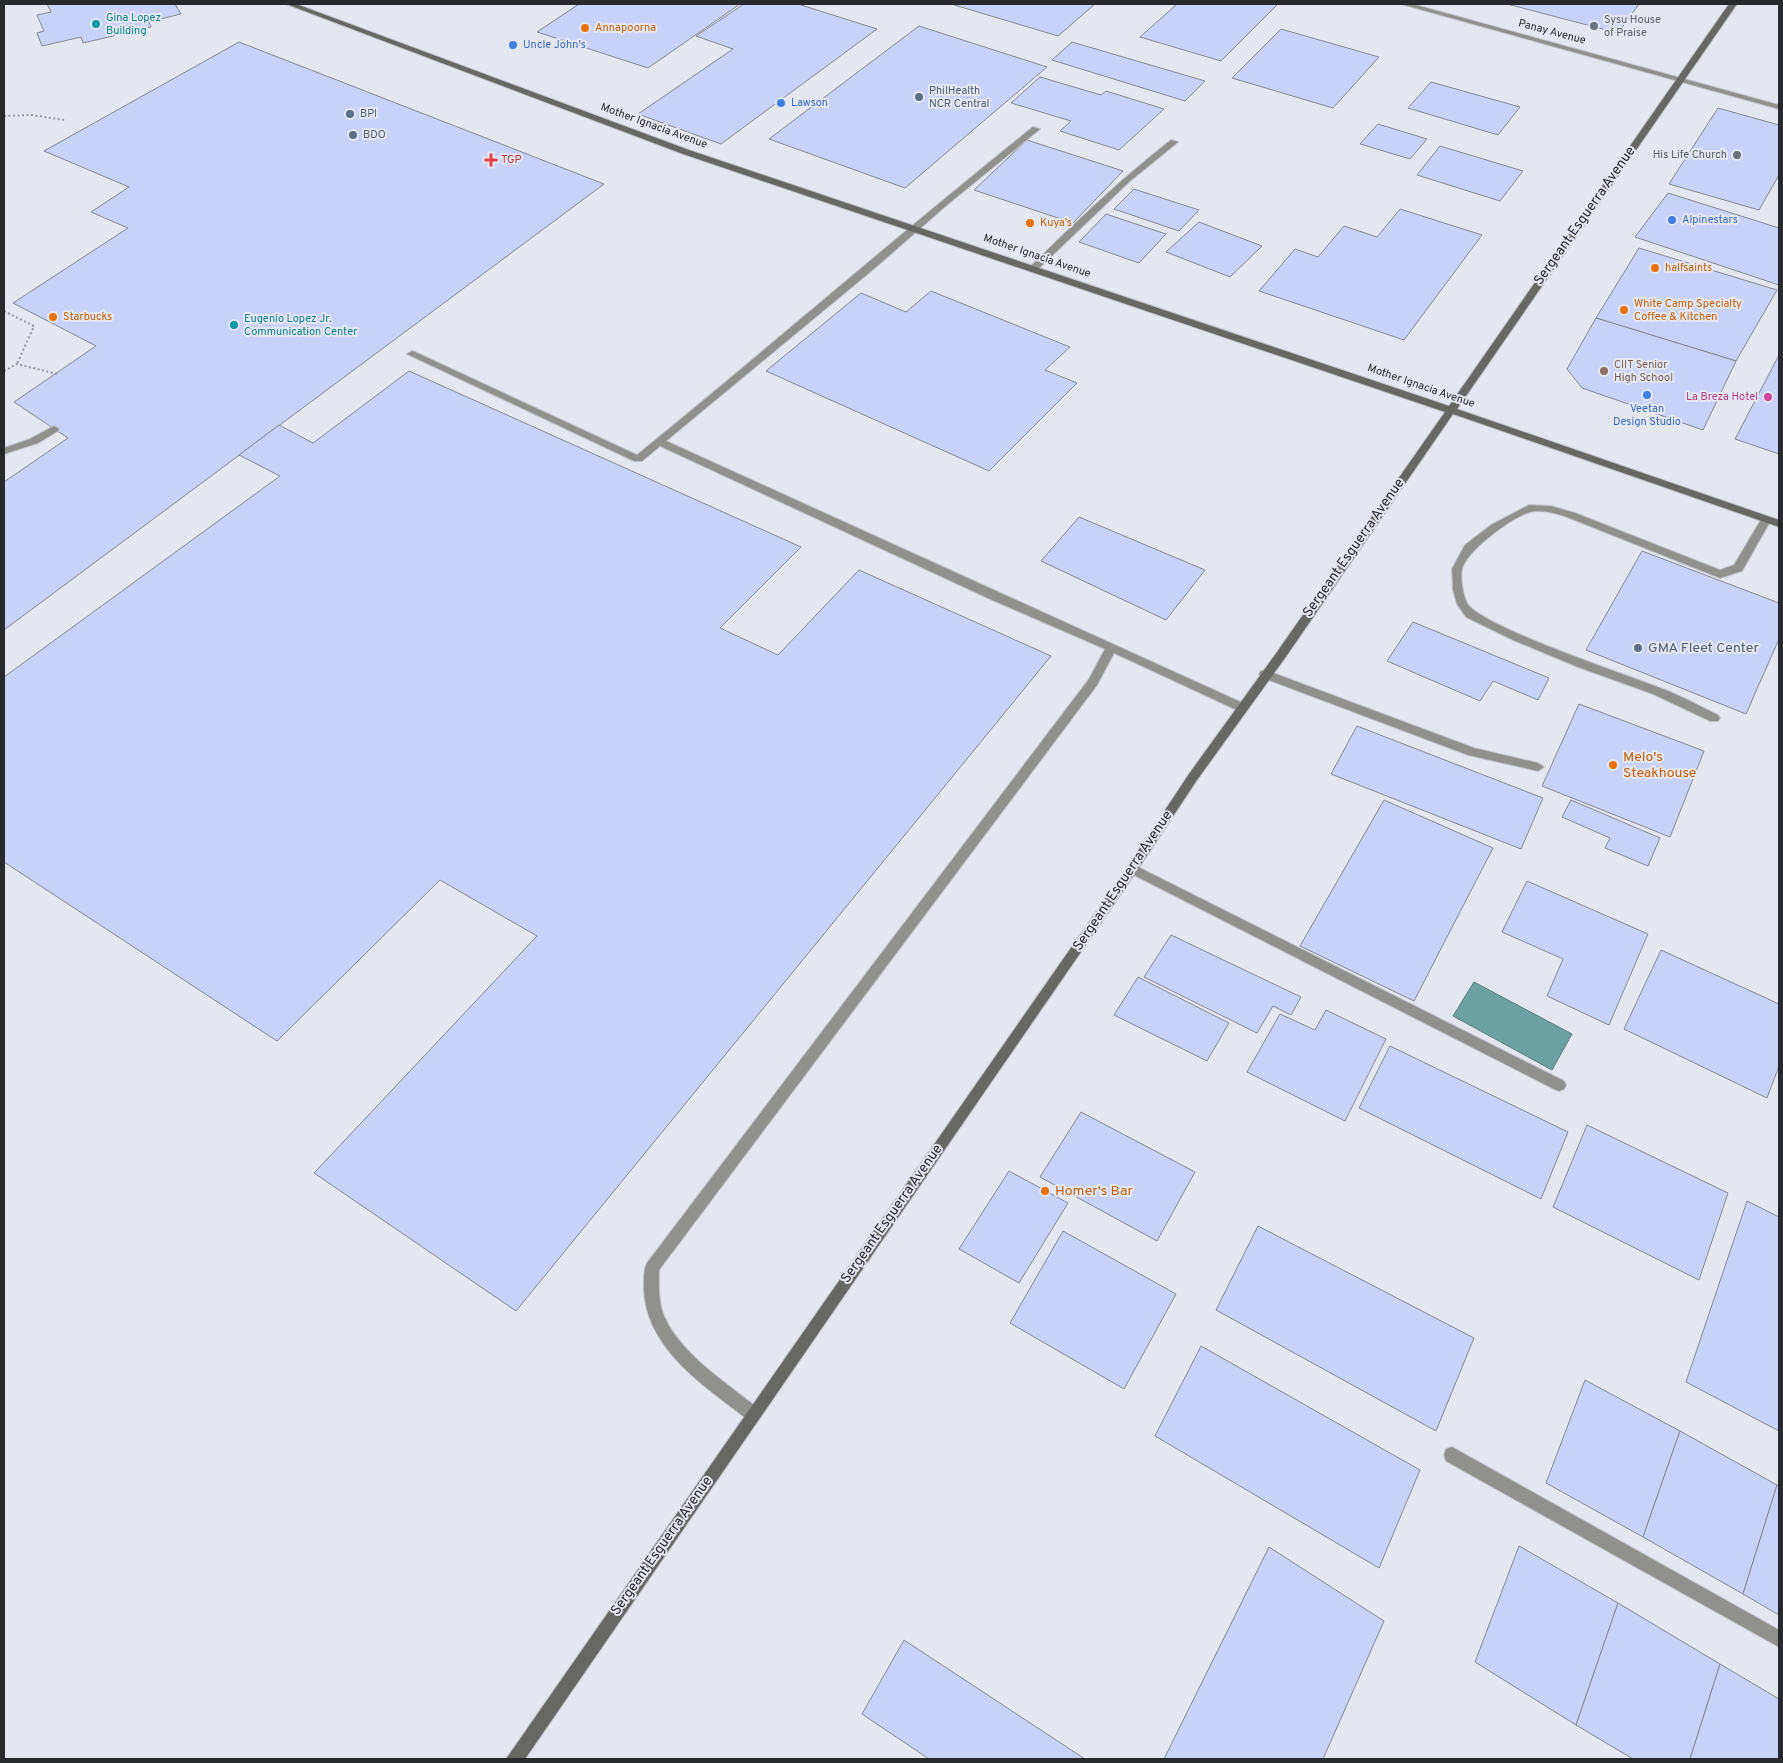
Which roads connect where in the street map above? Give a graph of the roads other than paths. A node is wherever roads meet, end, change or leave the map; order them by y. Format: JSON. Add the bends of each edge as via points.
{"nodes":[{"id":1,"x":290,"y":4,"type":"edge"},
{"id":2,"x":1405,"y":4,"type":"edge"},
{"id":3,"x":1733,"y":4,"type":"edge"},
{"id":4,"x":1680,"y":80,"type":"junction"},
{"id":5,"x":1779,"y":107,"type":"edge"},
{"id":6,"x":1036,"y":129,"type":"dead end"},
{"id":7,"x":1174,"y":142,"type":"dead end"},
{"id":8,"x":915,"y":228,"type":"junction"},
{"id":9,"x":1034,"y":268,"type":"junction"},
{"id":10,"x":412,"y":354,"type":"dead end"},
{"id":11,"x":1450,"y":410,"type":"junction"},
{"id":12,"x":54,"y":429,"type":"dead end"},
{"id":13,"x":659,"y":442,"type":"junction"},
{"id":14,"x":4,"y":451,"type":"edge"},
{"id":15,"x":1766,"y":520,"type":"junction"},
{"id":16,"x":1779,"y":524,"type":"edge"},
{"id":17,"x":1112,"y":647,"type":"junction"},
{"id":18,"x":1265,"y":674,"type":"junction"},
{"id":19,"x":1243,"y":708,"type":"junction"},
{"id":20,"x":1714,"y":718,"type":"dead end"},
{"id":21,"x":1538,"y":767,"type":"dead end"},
{"id":22,"x":1132,"y":869,"type":"junction"},
{"id":23,"x":1559,"y":1086,"type":"dead end"},
{"id":24,"x":753,"y":1414,"type":"junction"},
{"id":25,"x":1452,"y":1455,"type":"dead end"},
{"id":26,"x":1779,"y":1639,"type":"edge"},
{"id":27,"x":515,"y":1759,"type":"edge"}],
"edges":[{"from":1,"to":8,"type":"street","name":"Mother Ignacia Avenue","via":[[686,152]]},
{"from":2,"to":4,"type":"street","name":"Panay Avenue"},
{"from":3,"to":4,"type":"street","name":"Sergeant Esguerra Avenue"},
{"from":4,"to":5,"type":"street","name":"Panay Avenue"},
{"from":4,"to":11,"type":"street","name":"Sergeant Esguerra Avenue"},
{"from":6,"to":8,"type":"street"},
{"from":7,"to":9,"type":"street","via":[[1100,204]]},
{"from":8,"to":9,"type":"street","name":"Mother Ignacia Avenue"},
{"from":8,"to":13,"type":"street"},
{"from":9,"to":11,"type":"street","name":"Mother Ignacia Avenue"},
{"from":10,"to":13,"type":"street","via":[[638,459]]},
{"from":11,"to":15,"type":"street","name":"Mother Ignacia Avenue"},
{"from":11,"to":18,"type":"street","name":"Sergeant Esguerra Avenue"},
{"from":12,"to":14,"type":"street","via":[[34,441]]},
{"from":13,"to":17,"type":"street"},
{"from":15,"to":16,"type":"street","name":"Mother Ignacia Avenue"},
{"from":15,"to":20,"type":"street","via":[[1738,568],[1720,574],[1551,509],[1528,508],[1495,527],[1470,548],[1457,569],[1462,604],[1470,614],[1517,637],[1657,691]]},
{"from":17,"to":19,"type":"street"},
{"from":17,"to":24,"type":"street","via":[[1094,682],[652,1268],[651,1292],[660,1323],[688,1361]]},
{"from":18,"to":19,"type":"street","name":"Sergeant Esguerra Avenue"},
{"from":18,"to":21,"type":"street","via":[[1472,752]]},
{"from":19,"to":22,"type":"street","name":"Sergeant Esguerra Avenue","via":[[1193,776]]},
{"from":22,"to":23,"type":"street"},
{"from":22,"to":24,"type":"street","name":"Sergeant Esguerra Avenue"},
{"from":24,"to":27,"type":"street","name":"Sergeant Esguerra Avenue"},
{"from":25,"to":26,"type":"street"}]}
